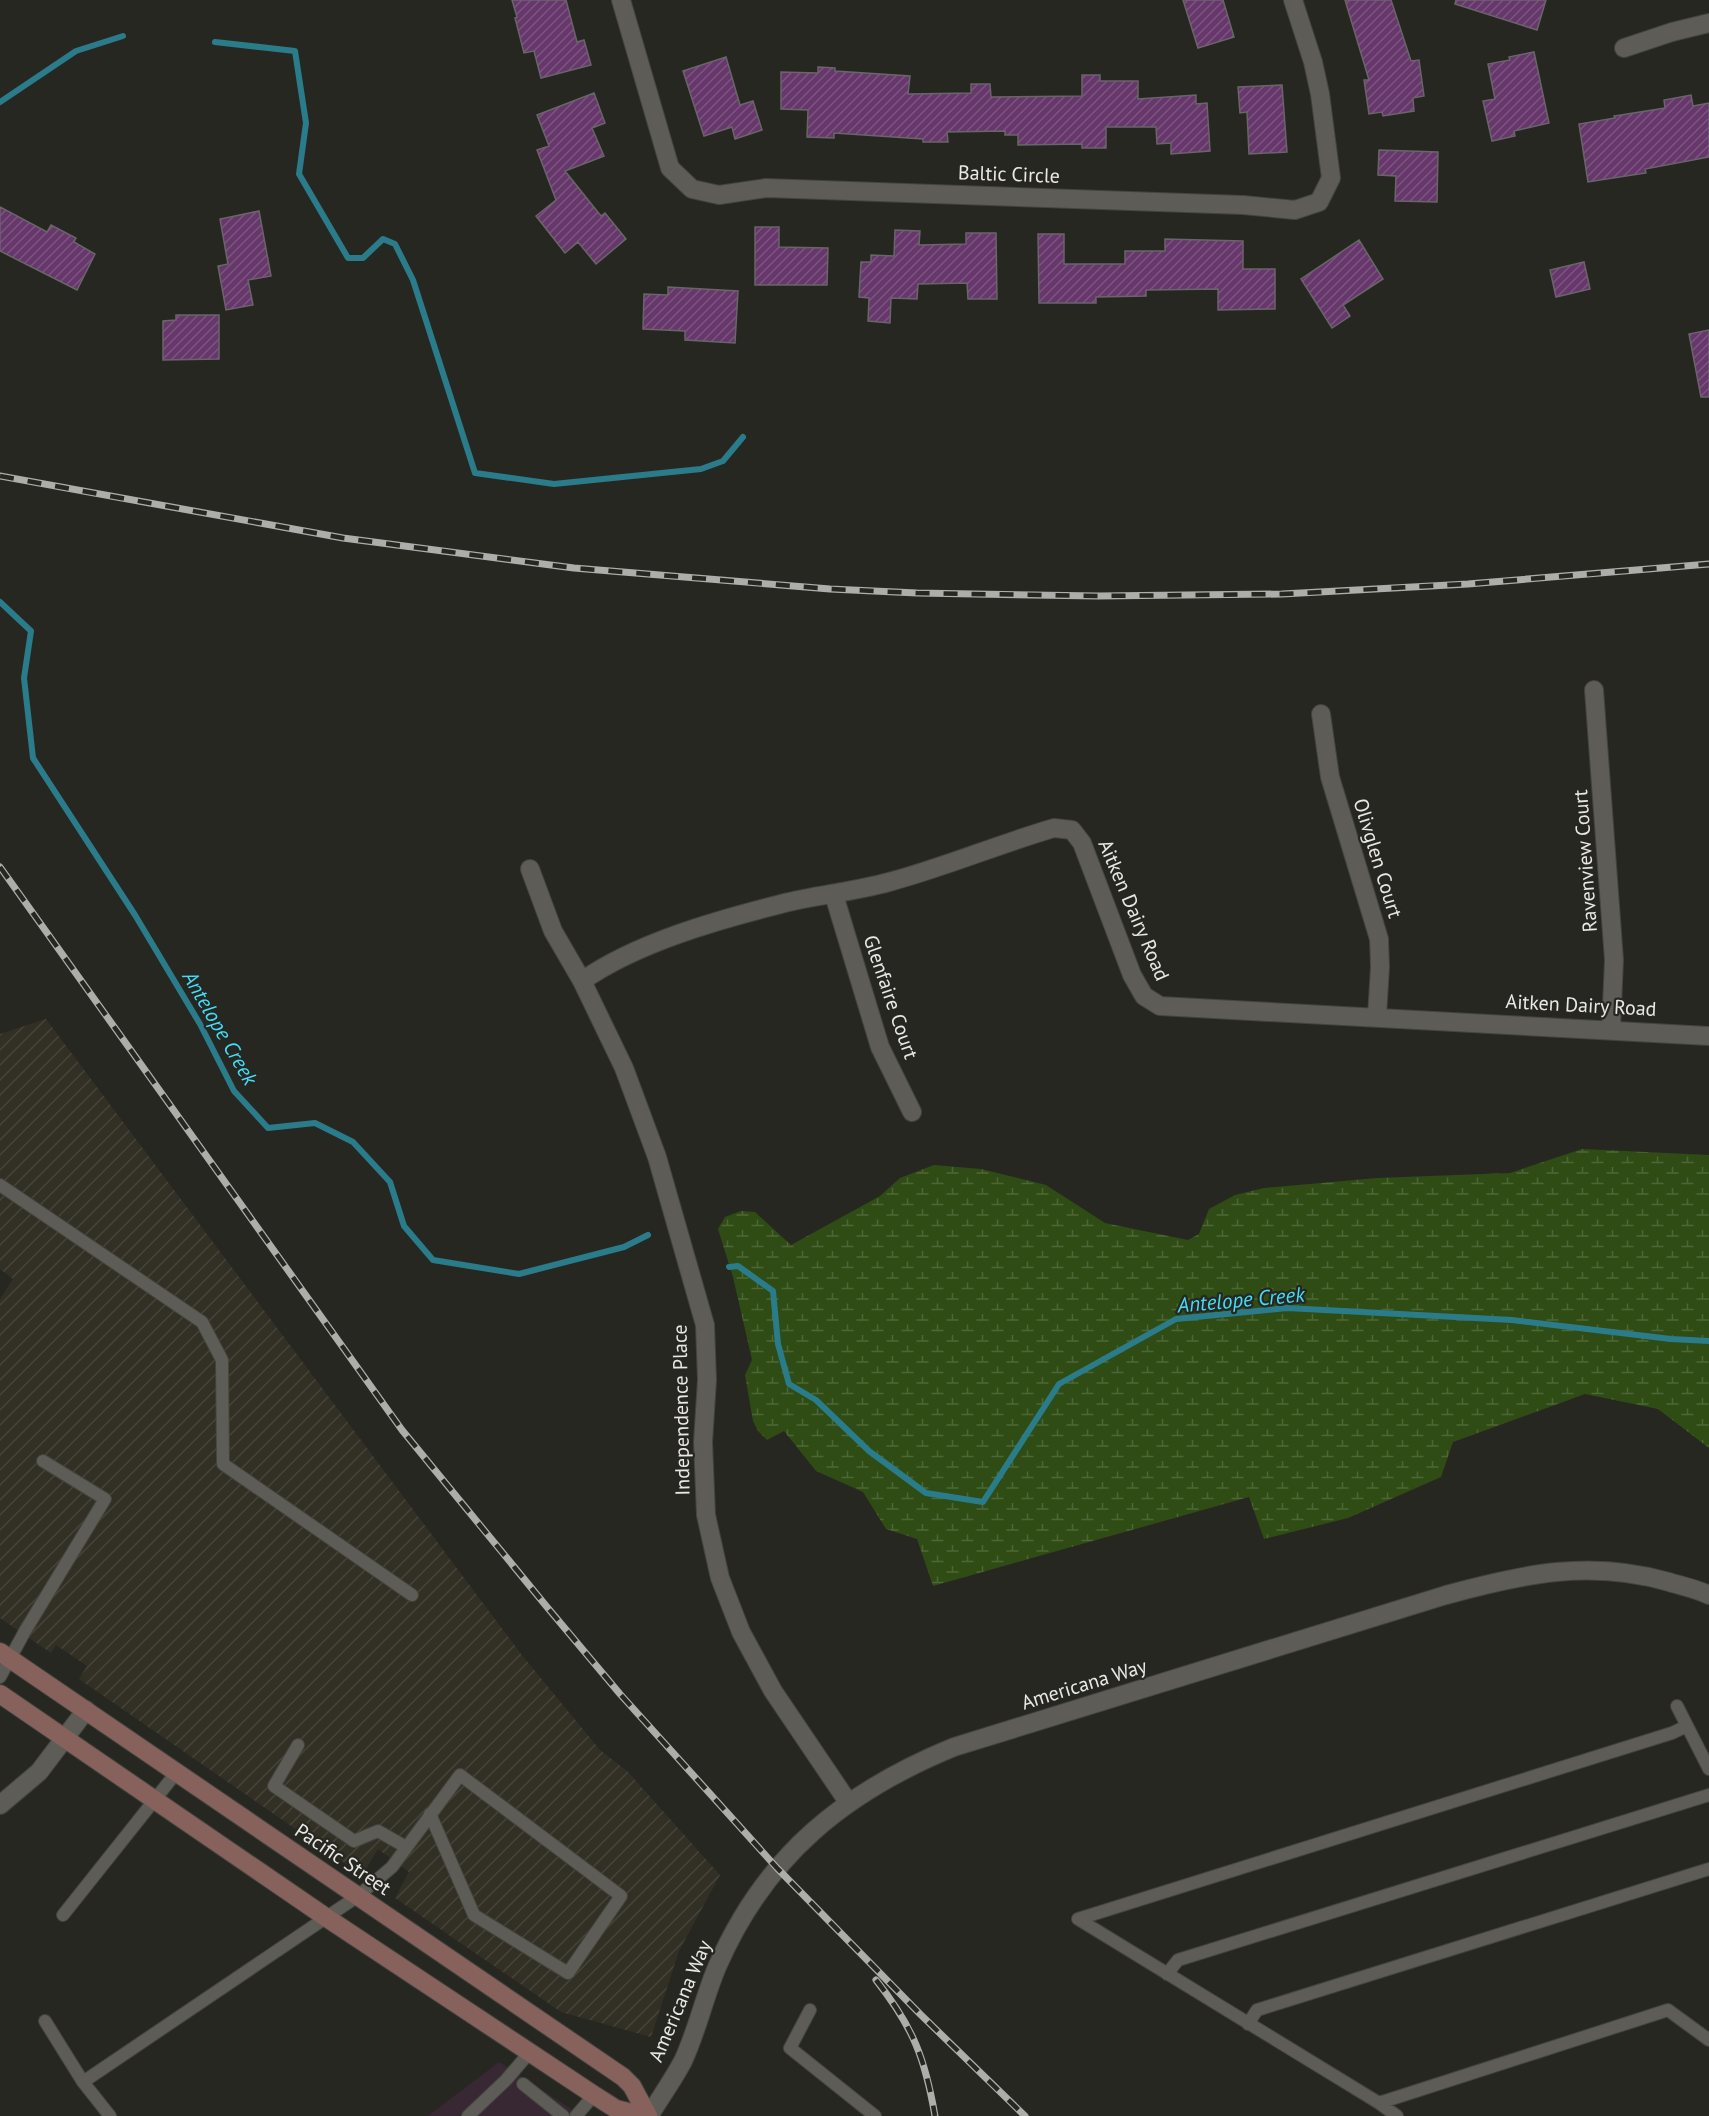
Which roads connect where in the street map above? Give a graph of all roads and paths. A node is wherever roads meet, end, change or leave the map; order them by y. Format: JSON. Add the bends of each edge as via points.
{"nodes":[{"id":1,"x":621,"y":0,"type":"edge"},
{"id":2,"x":1293,"y":0,"type":"edge"},
{"id":3,"x":1709,"y":23,"type":"edge"},
{"id":4,"x":1624,"y":48,"type":"dead end"},
{"id":5,"x":1594,"y":690,"type":"dead end"},
{"id":6,"x":1321,"y":714,"type":"dead end"},
{"id":7,"x":530,"y":869,"type":"dead end"},
{"id":8,"x":834,"y":895,"type":"junction"},
{"id":9,"x":582,"y":981,"type":"junction"},
{"id":10,"x":1377,"y":1016,"type":"junction"},
{"id":11,"x":1611,"y":1029,"type":"junction"},
{"id":12,"x":1709,"y":1036,"type":"edge"},
{"id":13,"x":912,"y":1112,"type":"dead end"},
{"id":14,"x":0,"y":1185,"type":"edge"},
{"id":15,"x":43,"y":1461,"type":"dead end"},
{"id":16,"x":412,"y":1594,"type":"dead end"},
{"id":17,"x":1709,"y":1595,"type":"edge"},
{"id":18,"x":5,"y":1655,"type":"edge"},
{"id":19,"x":0,"y":1677,"type":"edge"},
{"id":20,"x":0,"y":1694,"type":"edge"},
{"id":21,"x":1677,"y":1706,"type":"dead end"},
{"id":22,"x":86,"y":1710,"type":"junction"},
{"id":23,"x":1687,"y":1726,"type":"junction"},
{"id":24,"x":64,"y":1739,"type":"junction"},
{"id":25,"x":298,"y":1745,"type":"dead end"},
{"id":26,"x":1709,"y":1769,"type":"edge"},
{"id":27,"x":176,"y":1773,"type":"junction"},
{"id":28,"x":1709,"y":1795,"type":"edge"},
{"id":29,"x":154,"y":1800,"type":"junction"},
{"id":30,"x":848,"y":1802,"type":"junction"},
{"id":31,"x":0,"y":1805,"type":"edge"},
{"id":32,"x":430,"y":1814,"type":"junction"},
{"id":33,"x":405,"y":1847,"type":"junction"},
{"id":34,"x":1709,"y":1869,"type":"edge"},
{"id":35,"x":358,"y":1896,"type":"junction"},
{"id":36,"x":63,"y":1915,"type":"dead end"},
{"id":37,"x":327,"y":1917,"type":"junction"},
{"id":38,"x":1167,"y":1974,"type":"junction"},
{"id":39,"x":810,"y":2010,"type":"dead end"},
{"id":40,"x":45,"y":2021,"type":"dead end"},
{"id":41,"x":1248,"y":2024,"type":"junction"},
{"id":42,"x":1709,"y":2040,"type":"edge"},
{"id":43,"x":530,"y":2052,"type":"junction"},
{"id":44,"x":83,"y":2082,"type":"junction"},
{"id":45,"x":523,"y":2084,"type":"dead end"},
{"id":46,"x":594,"y":2095,"type":"junction"},
{"id":47,"x":1379,"y":2103,"type":"junction"},
{"id":48,"x":110,"y":2116,"type":"edge"},
{"id":49,"x":468,"y":2116,"type":"edge"},
{"id":50,"x":563,"y":2116,"type":"edge"},
{"id":51,"x":576,"y":2116,"type":"edge"},
{"id":52,"x":647,"y":2116,"type":"edge"},
{"id":53,"x":875,"y":2116,"type":"edge"},
{"id":54,"x":1397,"y":2116,"type":"edge"}],
"edges":[{"from":1,"to":2,"type":"street","name":"Baltic Circle","via":[[670,168],[692,189],[719,195],[778,189],[1294,210],[1319,202],[1331,178],[1320,94]]},
{"from":3,"to":4,"type":"street"},
{"from":5,"to":11,"type":"street","name":"Ravenview Court","via":[[1614,960]]},
{"from":6,"to":10,"type":"street","name":"Olivglen Court","via":[[1330,777],[1379,939]]},
{"from":7,"to":9,"type":"street","name":"Independence Place","via":[[553,931]]},
{"from":8,"to":9,"type":"street","name":"Aitken Dairy Road","via":[[783,903],[646,946]]},
{"from":8,"to":10,"type":"street","name":"Aitken Dairy Road","via":[[890,882],[1054,828],[1072,830],[1082,843],[1132,975],[1144,996],[1160,1006]]},
{"from":8,"to":13,"type":"street","name":"Glenfaire Court","via":[[880,1047]]},
{"from":9,"to":30,"type":"street","name":"Independence Place","via":[[624,1068],[657,1157],[705,1325],[706,1515],[720,1578],[741,1632],[773,1691]]},
{"from":10,"to":11,"type":"street","name":"Aitken Dairy Road"},
{"from":11,"to":12,"type":"street","name":"Aitken Dairy Road"},
{"from":14,"to":16,"type":"lane","via":[[202,1322],[222,1360],[223,1464]]},
{"from":15,"to":18,"type":"lane","via":[[105,1499],[25,1631]]},
{"from":17,"to":30,"type":"street","name":"Americana Way","via":[[1648,1576],[1591,1569],[1542,1572],[1500,1581],[954,1748]]},
{"from":18,"to":19,"type":"lane"},
{"from":18,"to":22,"type":"main road","name":"Pacific Street"},
{"from":20,"to":24,"type":"main road"},
{"from":21,"to":23,"type":"lane"},
{"from":22,"to":24,"type":"street"},
{"from":22,"to":27,"type":"main road","name":"Pacific Street"},
{"from":23,"to":26,"type":"lane"},
{"from":23,"to":38,"type":"lane","via":[[1077,1919]]},
{"from":24,"to":29,"type":"main road"},
{"from":24,"to":31,"type":"street","via":[[39,1772]]},
{"from":25,"to":33,"type":"lane","via":[[274,1786],[354,1841],[378,1831]]},
{"from":27,"to":29,"type":"lane"},
{"from":27,"to":35,"type":"main road","name":"Pacific Street"},
{"from":28,"to":38,"type":"lane","via":[[1178,1960]]},
{"from":29,"to":36,"type":"lane"},
{"from":29,"to":37,"type":"main road"},
{"from":30,"to":52,"type":"street","name":"Americana Way","via":[[791,1852],[758,1892],[717,1968],[682,2063]]},
{"from":32,"to":32,"type":"lane","via":[[460,1775],[621,1896],[568,1973],[474,1915]]},
{"from":32,"to":33,"type":"lane"},
{"from":33,"to":35,"type":"lane","via":[[392,1867]]},
{"from":34,"to":41,"type":"lane","via":[[1257,2010]]},
{"from":35,"to":37,"type":"lane"},
{"from":35,"to":52,"type":"main road","name":"Pacific Street","via":[[623,2077]]},
{"from":37,"to":43,"type":"main road"},
{"from":37,"to":44,"type":"lane"},
{"from":38,"to":41,"type":"lane"},
{"from":39,"to":53,"type":"lane","via":[[790,2048]]},
{"from":40,"to":44,"type":"lane"},
{"from":41,"to":47,"type":"lane"},
{"from":42,"to":47,"type":"lane","via":[[1668,2010]]},
{"from":43,"to":46,"type":"main road"},
{"from":43,"to":49,"type":"lane"},
{"from":44,"to":48,"type":"lane"},
{"from":45,"to":50,"type":"lane"},
{"from":46,"to":51,"type":"lane"},
{"from":46,"to":52,"type":"main road","via":[[616,2109]]},
{"from":47,"to":54,"type":"lane"}]}
